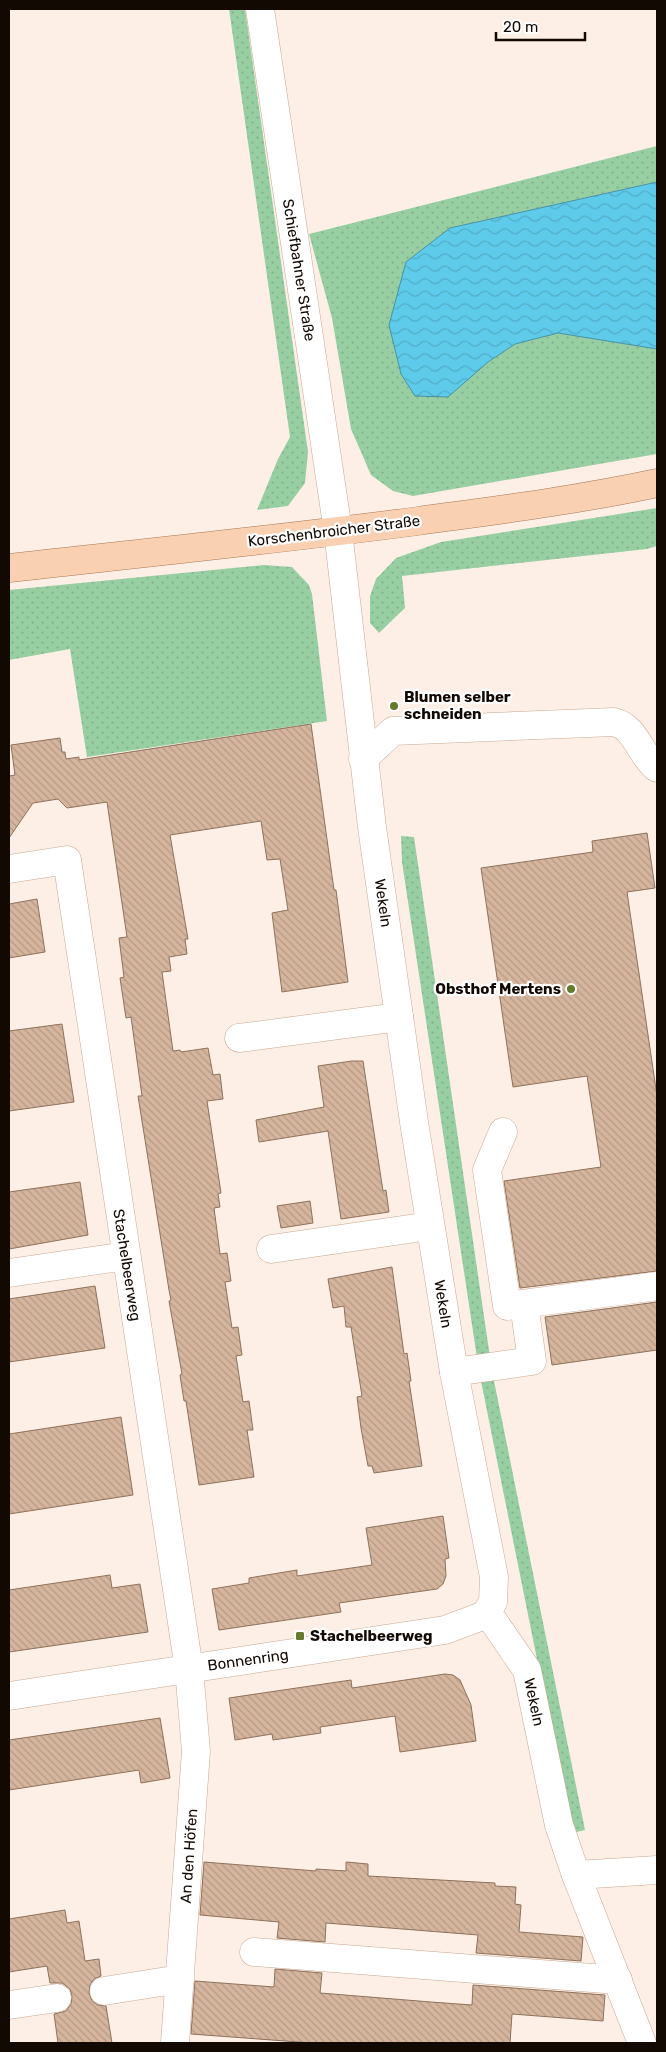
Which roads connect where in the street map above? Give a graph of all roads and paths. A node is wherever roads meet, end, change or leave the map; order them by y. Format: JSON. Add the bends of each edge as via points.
{"nodes":[{"id":1,"x":260,"y":9,"type":"edge"},
{"id":2,"x":657,"y":483,"type":"edge"},
{"id":3,"x":338,"y":531,"type":"junction"},
{"id":4,"x":9,"y":568,"type":"edge"},
{"id":5,"x":363,"y":759,"type":"junction"},
{"id":6,"x":657,"y":768,"type":"edge"},
{"id":7,"x":9,"y":869,"type":"edge"},
{"id":8,"x":399,"y":1017,"type":"junction"},
{"id":9,"x":240,"y":1038,"type":"dead end"},
{"id":10,"x":503,"y":1132,"type":"dead end"},
{"id":11,"x":430,"y":1226,"type":"junction"},
{"id":12,"x":271,"y":1249,"type":"dead end"},
{"id":13,"x":126,"y":1256,"type":"junction"},
{"id":14,"x":9,"y":1273,"type":"edge"},
{"id":15,"x":657,"y":1286,"type":"edge"},
{"id":16,"x":524,"y":1304,"type":"junction"},
{"id":17,"x":454,"y":1372,"type":"junction"},
{"id":18,"x":485,"y":1615,"type":"junction"},
{"id":19,"x":189,"y":1668,"type":"junction"},
{"id":20,"x":9,"y":1696,"type":"edge"},
{"id":21,"x":657,"y":1870,"type":"edge"},
{"id":22,"x":576,"y":1875,"type":"junction"},
{"id":23,"x":254,"y":1952,"type":"dead end"},
{"id":24,"x":180,"y":1979,"type":"junction"},
{"id":25,"x":618,"y":1980,"type":"junction"},
{"id":26,"x":104,"y":1991,"type":"dead end"},
{"id":27,"x":57,"y":1998,"type":"dead end"},
{"id":28,"x":9,"y":2005,"type":"edge"},
{"id":29,"x":175,"y":2043,"type":"edge"},
{"id":30,"x":642,"y":2043,"type":"edge"}],
"edges":[{"from":1,"to":3,"type":"street","name":"Schiefbahner Straße"},
{"from":2,"to":3,"type":"main road","name":"Korschenbroicher Straße"},
{"from":3,"to":4,"type":"main road","name":"Korschenbroicher Straße"},
{"from":3,"to":5,"type":"street","name":"Wekeln"},
{"from":5,"to":6,"type":"street","via":[[393,731],[614,722],[630,730]]},
{"from":5,"to":8,"type":"street","name":"Wekeln"},
{"from":7,"to":13,"type":"street","name":"Stachelbeerweg","via":[[67,860]]},
{"from":8,"to":9,"type":"street"},
{"from":8,"to":11,"type":"street","name":"Wekeln"},
{"from":10,"to":16,"type":"street","via":[[487,1170],[507,1306]]},
{"from":11,"to":12,"type":"street"},
{"from":11,"to":17,"type":"street","name":"Wekeln"},
{"from":13,"to":14,"type":"street"},
{"from":13,"to":19,"type":"street","name":"Stachelbeerweg"},
{"from":15,"to":16,"type":"street"},
{"from":16,"to":17,"type":"street","via":[[532,1361]]},
{"from":17,"to":18,"type":"street","name":"Wekeln","via":[[494,1577],[493,1602]]},
{"from":18,"to":19,"type":"street","name":"Bonnenring","via":[[444,1630]]},
{"from":18,"to":22,"type":"street","name":"Wekeln","via":[[494,1622],[527,1670],[559,1825]]},
{"from":19,"to":20,"type":"street","name":"Bonnenring"},
{"from":19,"to":24,"type":"street","name":"An den Höfen","via":[[196,1751]]},
{"from":21,"to":22,"type":"street"},
{"from":22,"to":25,"type":"street","name":"Wekeln"},
{"from":23,"to":25,"type":"street"},
{"from":24,"to":26,"type":"street"},
{"from":24,"to":29,"type":"street","name":"An den Höfen"},
{"from":25,"to":30,"type":"street","name":"Wekeln"},
{"from":27,"to":28,"type":"street"}]}
